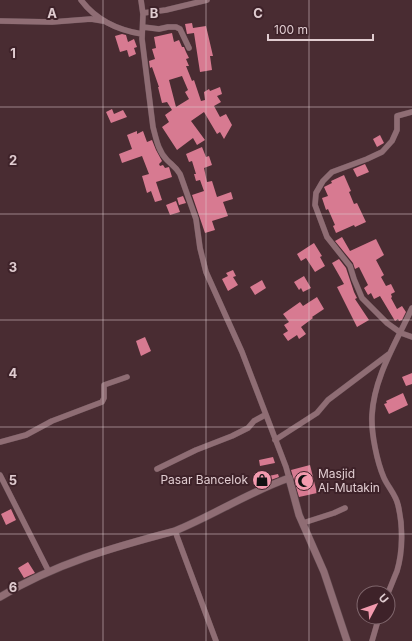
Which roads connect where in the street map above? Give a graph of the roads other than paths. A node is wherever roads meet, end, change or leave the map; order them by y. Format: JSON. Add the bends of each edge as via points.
{"nodes":[{"id":1,"x":81,"y":0,"type":"edge"},
{"id":2,"x":141,"y":0,"type":"edge"},
{"id":3,"x":207,"y":0,"type":"edge"},
{"id":4,"x":143,"y":13,"type":"junction"},
{"id":5,"x":0,"y":21,"type":"edge"},
{"id":6,"x":103,"y":21,"type":"junction"},
{"id":7,"x":143,"y":26,"type":"junction"},
{"id":8,"x":142,"y":34,"type":"junction"},
{"id":9,"x":189,"y":48,"type":"dead end"},
{"id":10,"x":412,"y":112,"type":"edge"},
{"id":11,"x":412,"y":308,"type":"edge"},
{"id":12,"x":401,"y":332,"type":"junction"},
{"id":13,"x":410,"y":337,"type":"edge"},
{"id":14,"x":390,"y":353,"type":"junction"},
{"id":15,"x":127,"y":377,"type":"dead end"},
{"id":16,"x":265,"y":415,"type":"junction"},
{"id":17,"x":275,"y":440,"type":"junction"},
{"id":18,"x":0,"y":442,"type":"edge"},
{"id":19,"x":157,"y":469,"type":"dead end"},
{"id":20,"x":0,"y":475,"type":"edge"},
{"id":21,"x":289,"y":478,"type":"junction"},
{"id":22,"x":345,"y":508,"type":"dead end"},
{"id":23,"x":303,"y":523,"type":"junction"},
{"id":24,"x":175,"y":531,"type":"junction"},
{"id":25,"x":49,"y":572,"type":"junction"},
{"id":26,"x":391,"y":585,"type":"edge"},
{"id":27,"x":0,"y":597,"type":"edge"},
{"id":28,"x":377,"y":625,"type":"edge"},
{"id":29,"x":216,"y":641,"type":"edge"},
{"id":30,"x":347,"y":641,"type":"edge"},
{"id":31,"x":372,"y":641,"type":"edge"}],
"edges":[{"from":1,"to":6,"type":"street"},
{"from":2,"to":4,"type":"street"},
{"from":3,"to":4,"type":"street"},
{"from":4,"to":7,"type":"street"},
{"from":5,"to":6,"type":"street"},
{"from":6,"to":8,"type":"street"},
{"from":7,"to":8,"type":"street"},
{"from":7,"to":9,"type":"street","via":[[159,29],[176,27]]},
{"from":8,"to":16,"type":"street","via":[[156,140],[164,156],[180,174],[196,219],[206,272],[242,352]]},
{"from":10,"to":12,"type":"street","via":[[397,116],[396,134],[382,152],[332,172],[316,193],[315,205],[327,237],[350,266],[362,298],[387,323]]},
{"from":11,"to":12,"type":"street"},
{"from":12,"to":13,"type":"street"},
{"from":12,"to":14,"type":"street"},
{"from":14,"to":17,"type":"street","via":[[328,400],[317,413]]},
{"from":14,"to":26,"type":"street","via":[[377,385],[372,417],[376,454],[384,477],[398,503],[400,517],[400,557]]},
{"from":15,"to":18,"type":"street","via":[[104,385],[103,401],[52,421],[26,435]]},
{"from":16,"to":17,"type":"street"},
{"from":16,"to":19,"type":"street","via":[[232,436]]},
{"from":17,"to":21,"type":"street"},
{"from":20,"to":25,"type":"street"},
{"from":21,"to":23,"type":"street"},
{"from":21,"to":24,"type":"street"},
{"from":22,"to":23,"type":"street"},
{"from":23,"to":30,"type":"street","via":[[324,572]]},
{"from":24,"to":25,"type":"street","via":[[105,550]]},
{"from":24,"to":29,"type":"street"},
{"from":25,"to":27,"type":"street"},
{"from":28,"to":31,"type":"street"}]}
